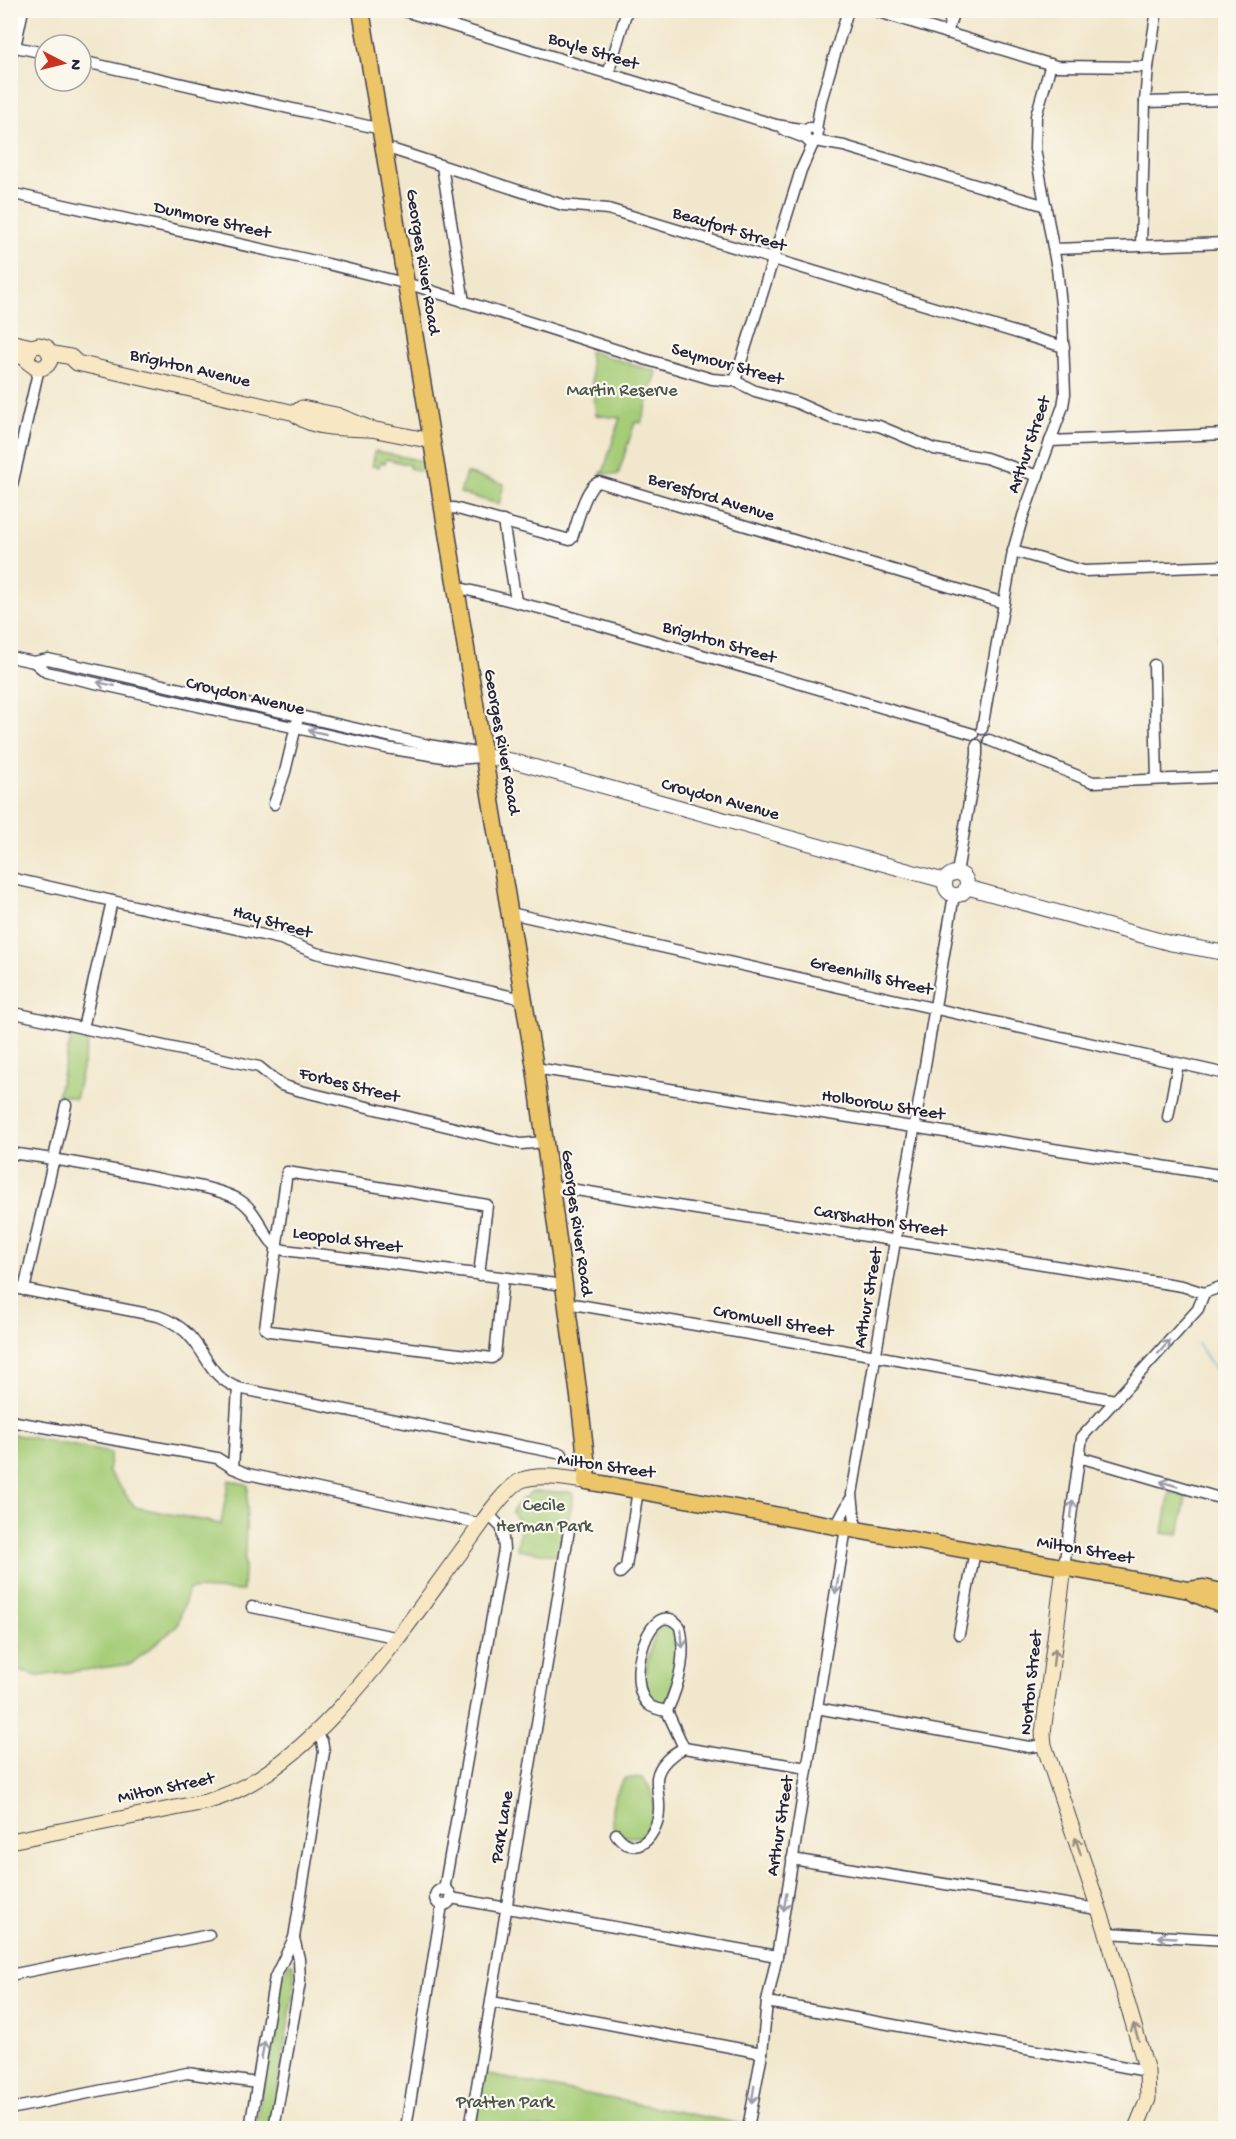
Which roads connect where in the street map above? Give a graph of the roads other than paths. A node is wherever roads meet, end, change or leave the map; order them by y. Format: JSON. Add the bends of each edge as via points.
{"nodes":[{"id":1,"x":23,"y":10,"type":"edge"},
{"id":2,"x":362,"y":10,"type":"edge"},
{"id":3,"x":401,"y":10,"type":"edge"},
{"id":4,"x":627,"y":10,"type":"edge"},
{"id":5,"x":848,"y":10,"type":"edge"},
{"id":6,"x":872,"y":10,"type":"edge"},
{"id":7,"x":954,"y":10,"type":"edge"},
{"id":8,"x":1157,"y":10,"type":"edge"},
{"id":9,"x":947,"y":33,"type":"junction"},
{"id":10,"x":13,"y":51,"type":"edge"},
{"id":11,"x":33,"y":52,"type":"edge"},
{"id":12,"x":93,"y":64,"type":"edge"},
{"id":13,"x":1051,"y":64,"type":"junction"},
{"id":14,"x":1148,"y":67,"type":"junction"},
{"id":15,"x":608,"y":74,"type":"junction"},
{"id":16,"x":1226,"y":100,"type":"edge"},
{"id":17,"x":1145,"y":102,"type":"junction"},
{"id":18,"x":381,"y":129,"type":"junction"},
{"id":19,"x":811,"y":135,"type":"junction"},
{"id":20,"x":384,"y":151,"type":"junction"},
{"id":21,"x":442,"y":166,"type":"junction"},
{"id":22,"x":10,"y":193,"type":"edge"},
{"id":23,"x":1046,"y":206,"type":"junction"},
{"id":24,"x":1226,"y":243,"type":"edge"},
{"id":25,"x":1141,"y":246,"type":"junction"},
{"id":26,"x":1054,"y":249,"type":"junction"},
{"id":27,"x":772,"y":260,"type":"junction"},
{"id":28,"x":406,"y":285,"type":"junction"},
{"id":29,"x":464,"y":302,"type":"junction"},
{"id":30,"x":10,"y":342,"type":"edge"},
{"id":31,"x":1064,"y":347,"type":"junction"},
{"id":32,"x":10,"y":354,"type":"edge"},
{"id":33,"x":39,"y":358,"type":"junction"},
{"id":34,"x":735,"y":381,"type":"junction"},
{"id":35,"x":1226,"y":434,"type":"edge"},
{"id":36,"x":432,"y":441,"type":"junction"},
{"id":37,"x":1050,"y":441,"type":"junction"},
{"id":38,"x":1038,"y":476,"type":"junction"},
{"id":39,"x":10,"y":494,"type":"edge"},
{"id":40,"x":443,"y":509,"type":"junction"},
{"id":41,"x":503,"y":521,"type":"junction"},
{"id":42,"x":1013,"y":551,"type":"junction"},
{"id":43,"x":1226,"y":566,"type":"edge"},
{"id":44,"x":456,"y":586,"type":"junction"},
{"id":45,"x":516,"y":601,"type":"junction"},
{"id":46,"x":1004,"y":603,"type":"junction"},
{"id":47,"x":10,"y":657,"type":"edge"},
{"id":48,"x":1154,"y":665,"type":"dead end"},
{"id":49,"x":297,"y":721,"type":"junction"},
{"id":50,"x":978,"y":731,"type":"junction"},
{"id":51,"x":989,"y":740,"type":"junction"},
{"id":52,"x":977,"y":745,"type":"junction"},
{"id":53,"x":484,"y":756,"type":"junction"},
{"id":54,"x":1226,"y":777,"type":"edge"},
{"id":55,"x":1157,"y":779,"type":"junction"},
{"id":56,"x":274,"y":804,"type":"dead end"},
{"id":57,"x":951,"y":877,"type":"junction"},
{"id":58,"x":10,"y":878,"type":"edge"},
{"id":59,"x":966,"y":887,"type":"junction"},
{"id":60,"x":954,"y":895,"type":"junction"},
{"id":61,"x":112,"y":901,"type":"junction"},
{"id":62,"x":510,"y":913,"type":"junction"},
{"id":63,"x":1226,"y":953,"type":"edge"},
{"id":64,"x":523,"y":999,"type":"junction"},
{"id":65,"x":934,"y":1009,"type":"junction"},
{"id":66,"x":10,"y":1012,"type":"edge"},
{"id":67,"x":83,"y":1028,"type":"junction"},
{"id":68,"x":1178,"y":1064,"type":"junction"},
{"id":69,"x":535,"y":1068,"type":"junction"},
{"id":70,"x":1226,"y":1074,"type":"edge"},
{"id":71,"x":66,"y":1105,"type":"dead end"},
{"id":72,"x":1168,"y":1117,"type":"dead end"},
{"id":73,"x":914,"y":1127,"type":"junction"},
{"id":74,"x":545,"y":1142,"type":"junction"},
{"id":75,"x":10,"y":1153,"type":"edge"},
{"id":76,"x":55,"y":1159,"type":"junction"},
{"id":77,"x":1226,"y":1176,"type":"edge"},
{"id":78,"x":551,"y":1186,"type":"junction"},
{"id":79,"x":895,"y":1240,"type":"junction"},
{"id":80,"x":276,"y":1248,"type":"junction"},
{"id":81,"x":479,"y":1275,"type":"junction"},
{"id":82,"x":503,"y":1278,"type":"junction"},
{"id":83,"x":1225,"y":1285,"type":"edge"},
{"id":84,"x":564,"y":1286,"type":"junction"},
{"id":85,"x":10,"y":1287,"type":"edge"},
{"id":86,"x":24,"y":1290,"type":"junction"},
{"id":87,"x":1204,"y":1293,"type":"junction"},
{"id":88,"x":567,"y":1303,"type":"junction"},
{"id":89,"x":876,"y":1356,"type":"junction"},
{"id":90,"x":238,"y":1388,"type":"junction"},
{"id":91,"x":1115,"y":1400,"type":"junction"},
{"id":92,"x":10,"y":1421,"type":"edge"},
{"id":93,"x":562,"y":1454,"type":"dead end"},
{"id":94,"x":1079,"y":1457,"type":"junction"},
{"id":95,"x":233,"y":1468,"type":"junction"},
{"id":96,"x":586,"y":1481,"type":"junction"},
{"id":97,"x":638,"y":1490,"type":"junction"},
{"id":98,"x":852,"y":1494,"type":"junction"},
{"id":99,"x":1226,"y":1500,"type":"edge"},
{"id":100,"x":485,"y":1519,"type":"junction"},
{"id":101,"x":846,"y":1528,"type":"junction"},
{"id":102,"x":569,"y":1530,"type":"dead end"},
{"id":103,"x":975,"y":1551,"type":"junction"},
{"id":104,"x":1064,"y":1567,"type":"junction"},
{"id":105,"x":620,"y":1573,"type":"dead end"},
{"id":106,"x":1189,"y":1590,"type":"junction"},
{"id":107,"x":1226,"y":1593,"type":"edge"},
{"id":108,"x":252,"y":1607,"type":"dead end"},
{"id":109,"x":1226,"y":1607,"type":"edge"},
{"id":110,"x":959,"y":1634,"type":"dead end"},
{"id":111,"x":399,"y":1638,"type":"junction"},
{"id":112,"x":817,"y":1708,"type":"junction"},
{"id":113,"x":667,"y":1711,"type":"junction"},
{"id":114,"x":316,"y":1733,"type":"junction"},
{"id":115,"x":1044,"y":1745,"type":"junction"},
{"id":116,"x":684,"y":1748,"type":"junction"},
{"id":117,"x":807,"y":1768,"type":"junction"},
{"id":118,"x":616,"y":1834,"type":"dead end"},
{"id":119,"x":10,"y":1841,"type":"edge"},
{"id":120,"x":792,"y":1859,"type":"junction"},
{"id":121,"x":446,"y":1897,"type":"junction"},
{"id":122,"x":506,"y":1908,"type":"junction"},
{"id":123,"x":1097,"y":1909,"type":"junction"},
{"id":124,"x":1107,"y":1933,"type":"junction"},
{"id":125,"x":209,"y":1935,"type":"dead end"},
{"id":126,"x":294,"y":1938,"type":"junction"},
{"id":127,"x":1226,"y":1940,"type":"edge"},
{"id":128,"x":777,"y":1956,"type":"junction"},
{"id":129,"x":10,"y":1975,"type":"edge"},
{"id":130,"x":492,"y":2002,"type":"junction"},
{"id":131,"x":767,"y":2002,"type":"junction"},
{"id":132,"x":762,"y":2053,"type":"junction"},
{"id":133,"x":1147,"y":2071,"type":"junction"},
{"id":134,"x":257,"y":2084,"type":"junction"},
{"id":135,"x":10,"y":2109,"type":"edge"},
{"id":136,"x":250,"y":2128,"type":"edge"},
{"id":137,"x":274,"y":2128,"type":"edge"},
{"id":138,"x":406,"y":2128,"type":"edge"},
{"id":139,"x":470,"y":2128,"type":"edge"},
{"id":140,"x":748,"y":2128,"type":"edge"},
{"id":141,"x":1136,"y":2128,"type":"edge"}],
"edges":[{"from":1,"to":10,"type":"street"},
{"from":2,"to":18,"type":"main road","name":"Georges River Road"},
{"from":3,"to":15,"type":"street","name":"Boyle Street"},
{"from":4,"to":15,"type":"street"},
{"from":5,"to":19,"type":"street"},
{"from":6,"to":9,"type":"street"},
{"from":7,"to":9,"type":"street"},
{"from":8,"to":14,"type":"street"},
{"from":9,"to":13,"type":"street"},
{"from":10,"to":11,"type":"street"},
{"from":12,"to":18,"type":"street"},
{"from":13,"to":14,"type":"street"},
{"from":13,"to":23,"type":"street","name":"Arthur Street","via":[[1034,137]]},
{"from":14,"to":17,"type":"street"},
{"from":15,"to":19,"type":"street","name":"Boyle Street","via":[[789,132]]},
{"from":16,"to":17,"type":"street"},
{"from":17,"to":25,"type":"street"},
{"from":18,"to":20,"type":"main road","name":"Georges River Road"},
{"from":19,"to":23,"type":"street","name":"Boyle Street"},
{"from":19,"to":27,"type":"street"},
{"from":20,"to":21,"type":"street","name":"Beaufort Street","via":[[394,150]]},
{"from":20,"to":28,"type":"main road","name":"Georges River Road"},
{"from":21,"to":27,"type":"street","name":"Beaufort Street","via":[[563,205],[608,209]]},
{"from":21,"to":29,"type":"street"},
{"from":22,"to":28,"type":"street","name":"Dunmore Street","via":[[352,269]]},
{"from":23,"to":26,"type":"street","name":"Arthur Street"},
{"from":24,"to":25,"type":"street"},
{"from":25,"to":26,"type":"street"},
{"from":26,"to":31,"type":"street","name":"Arthur Street"},
{"from":27,"to":31,"type":"street","name":"Beaufort Street"},
{"from":27,"to":34,"type":"street"},
{"from":28,"to":29,"type":"street","name":"Seymour Street"},
{"from":28,"to":36,"type":"main road","name":"Georges River Road"},
{"from":29,"to":34,"type":"street","name":"Seymour Street","via":[[712,378]]},
{"from":30,"to":33,"type":"main road","name":"Brighton Avenue"},
{"from":31,"to":37,"type":"street","name":"Arthur Street","via":[[1064,400]]},
{"from":32,"to":33,"type":"main road","name":"Brighton Avenue"},
{"from":33,"to":36,"type":"main road","name":"Brighton Avenue","via":[[71,357],[77,363],[295,413],[300,420],[334,428],[371,429]]},
{"from":33,"to":39,"type":"street"},
{"from":34,"to":38,"type":"street","name":"Seymour Street","via":[[831,418],[879,426],[934,449],[986,458]]},
{"from":35,"to":37,"type":"street"},
{"from":36,"to":40,"type":"main road","name":"Georges River Road"},
{"from":37,"to":38,"type":"street","name":"Arthur Street"},
{"from":38,"to":42,"type":"street","name":"Arthur Street"},
{"from":40,"to":41,"type":"street","name":"Beresford Avenue","via":[[454,508]]},
{"from":40,"to":44,"type":"main road","name":"Georges River Road"},
{"from":41,"to":45,"type":"street"},
{"from":41,"to":46,"type":"street","name":"Beresford Avenue","via":[[570,540],[589,490],[599,482]]},
{"from":42,"to":43,"type":"street","via":[[1084,571]]},
{"from":42,"to":46,"type":"street","name":"Arthur Street"},
{"from":44,"to":45,"type":"street","name":"Brighton Street"},
{"from":44,"to":53,"type":"main road","name":"Georges River Road"},
{"from":45,"to":50,"type":"street","name":"Brighton Street"},
{"from":46,"to":50,"type":"street","name":"Arthur Street"},
{"from":47,"to":49,"type":"street","name":"Croydon Avenue","via":[[34,662],[48,659],[140,686]]},
{"from":48,"to":55,"type":"street"},
{"from":49,"to":53,"type":"street","name":"Croydon Avenue","via":[[386,748],[464,759]]},
{"from":49,"to":56,"type":"street"},
{"from":50,"to":51,"type":"street","via":[[988,733]]},
{"from":50,"to":52,"type":"street","via":[[972,739]]},
{"from":51,"to":52,"type":"street"},
{"from":51,"to":55,"type":"street","via":[[1093,782]]},
{"from":52,"to":57,"type":"street"},
{"from":53,"to":57,"type":"street","name":"Croydon Avenue"},
{"from":53,"to":62,"type":"main road","name":"Georges River Road"},
{"from":54,"to":55,"type":"street"},
{"from":57,"to":59,"type":"street","via":[[964,877]]},
{"from":57,"to":60,"type":"street","via":[[945,888]]},
{"from":58,"to":61,"type":"street","name":"Hay Street"},
{"from":59,"to":60,"type":"street"},
{"from":59,"to":63,"type":"street","via":[[1169,943]]},
{"from":60,"to":65,"type":"street","name":"Arthur Street"},
{"from":61,"to":64,"type":"street","name":"Hay Street","via":[[281,939],[316,953]]},
{"from":61,"to":67,"type":"street"},
{"from":62,"to":64,"type":"main road","name":"Georges River Road"},
{"from":62,"to":65,"type":"street","name":"Greenhills Street"},
{"from":64,"to":69,"type":"main road","name":"Georges River Road"},
{"from":65,"to":68,"type":"street","name":"Greenhills Street"},
{"from":65,"to":73,"type":"street","name":"Arthur Street"},
{"from":66,"to":67,"type":"street","name":"Forbes Street"},
{"from":67,"to":74,"type":"street","name":"Forbes Street","via":[[259,1066],[281,1085],[339,1101],[521,1144]]},
{"from":68,"to":70,"type":"street","name":"Greenhills Street"},
{"from":68,"to":72,"type":"street"},
{"from":69,"to":73,"type":"street","name":"Holborow Street"},
{"from":69,"to":74,"type":"main road","name":"Georges River Road"},
{"from":71,"to":76,"type":"street"},
{"from":73,"to":77,"type":"street","name":"Holborow Street"},
{"from":73,"to":79,"type":"street","name":"Arthur Street"},
{"from":74,"to":78,"type":"main road","name":"Georges River Road"},
{"from":75,"to":76,"type":"street","name":"Leopold Street"},
{"from":76,"to":80,"type":"street","name":"Leopold Street","via":[[219,1191],[246,1204]]},
{"from":76,"to":86,"type":"street"},
{"from":78,"to":79,"type":"street","name":"Carshalton Street"},
{"from":78,"to":84,"type":"main road","name":"Georges River Road"},
{"from":79,"to":87,"type":"street","name":"Carshalton Street","via":[[1182,1286]]},
{"from":79,"to":89,"type":"street","name":"Arthur Street"},
{"from":80,"to":81,"type":"street","name":"Leopold Street"},
{"from":80,"to":81,"type":"street","via":[[287,1172],[487,1205]]},
{"from":80,"to":82,"type":"street","via":[[265,1328],[269,1331],[492,1358]]},
{"from":81,"to":82,"type":"street","name":"Leopold Street"},
{"from":82,"to":84,"type":"street","name":"Leopold Street"},
{"from":83,"to":87,"type":"street"},
{"from":84,"to":88,"type":"main road","name":"Georges River Road"},
{"from":85,"to":86,"type":"street"},
{"from":86,"to":90,"type":"street","via":[[168,1320],[191,1337],[219,1378]]},
{"from":91,"to":87,"type":"street","name":"Norton Street","one_way":true,"via":[[1198,1310]]},
{"from":88,"to":89,"type":"street","name":"Cromwell Street"},
{"from":88,"to":96,"type":"main road","name":"Georges River Road"},
{"from":89,"to":91,"type":"street","name":"Cromwell Street"},
{"from":89,"to":98,"type":"street","name":"Arthur Street"},
{"from":90,"to":93,"type":"street"},
{"from":90,"to":95,"type":"street"},
{"from":91,"to":94,"type":"street","name":"Norton Street","via":[[1082,1437]]},
{"from":92,"to":95,"type":"street","via":[[216,1458]]},
{"from":99,"to":94,"type":"street","one_way":true},
{"from":104,"to":94,"type":"street","name":"Norton Street","one_way":true},
{"from":95,"to":100,"type":"street"},
{"from":96,"to":97,"type":"main road","name":"Milton Street"},
{"from":96,"to":100,"type":"main road","name":"Milton Street","via":[[544,1477],[521,1480]]},
{"from":97,"to":101,"type":"main road","name":"Milton Street"},
{"from":97,"to":105,"type":"street","via":[[626,1567]]},
{"from":98,"to":101,"type":"street","name":"Arthur Street"},
{"from":98,"to":101,"type":"street","name":"Arthur Street"},
{"from":100,"to":111,"type":"main road","name":"Milton Street"},
{"from":100,"to":121,"type":"street","via":[[502,1528],[504,1549]]},
{"from":101,"to":103,"type":"main road","name":"Milton Street"},
{"from":101,"to":112,"type":"street","name":"Arthur Street","one_way":true},
{"from":102,"to":122,"type":"street","name":"Park Lane"},
{"from":103,"to":104,"type":"main road","name":"Milton Street"},
{"from":103,"to":110,"type":"street"},
{"from":104,"to":106,"type":"main road","name":"Milton Street"},
{"from":115,"to":104,"type":"main road","name":"Norton Street","one_way":true},
{"from":106,"to":107,"type":"main road","name":"Milton Street","via":[[1204,1588]]},
{"from":106,"to":109,"type":"main road","name":"Milton Street"},
{"from":108,"to":111,"type":"street"},
{"from":111,"to":114,"type":"main road","name":"Milton Street"},
{"from":112,"to":115,"type":"street","via":[[1029,1747]]},
{"from":112,"to":117,"type":"street","name":"Arthur Street"},
{"from":113,"to":113,"type":"street","one_way":true,"via":[[649,1705],[638,1683],[646,1638],[652,1626],[666,1618],[680,1627],[682,1651],[679,1680]]},
{"from":113,"to":116,"type":"street"},
{"from":114,"to":119,"type":"main road","name":"Milton Street","via":[[261,1776],[223,1798]]},
{"from":114,"to":126,"type":"street","via":[[324,1752]]},
{"from":123,"to":115,"type":"main road","name":"Norton Street","one_way":true},
{"from":116,"to":117,"type":"street"},
{"from":116,"to":118,"type":"street","via":[[674,1752],[657,1776],[659,1812],[650,1837],[633,1845]]},
{"from":117,"to":120,"type":"street","name":"Arthur Street"},
{"from":120,"to":123,"type":"street"},
{"from":120,"to":128,"type":"street","name":"Arthur Street","one_way":true},
{"from":121,"to":122,"type":"street"},
{"from":121,"to":138,"type":"street"},
{"from":122,"to":128,"type":"street"},
{"from":122,"to":130,"type":"street","name":"Park Lane"},
{"from":123,"to":124,"type":"main road","name":"Norton Street"},
{"from":127,"to":124,"type":"street","one_way":true},
{"from":133,"to":124,"type":"main road","name":"Norton Street","one_way":true},
{"from":125,"to":129,"type":"street"},
{"from":134,"to":126,"type":"street","one_way":true,"via":[[275,1977]]},
{"from":126,"to":137,"type":"street","via":[[300,1982]]},
{"from":128,"to":131,"type":"street","name":"Arthur Street"},
{"from":130,"to":132,"type":"street"},
{"from":130,"to":139,"type":"street","name":"Park Lane"},
{"from":131,"to":132,"type":"street","name":"Arthur Street"},
{"from":131,"to":133,"type":"street"},
{"from":132,"to":140,"type":"street","name":"Arthur Street","one_way":true},
{"from":133,"to":141,"type":"main road","name":"Norton Street","via":[[1148,2099]]},
{"from":134,"to":135,"type":"street","via":[[187,2073]]},
{"from":134,"to":136,"type":"street"}]}
